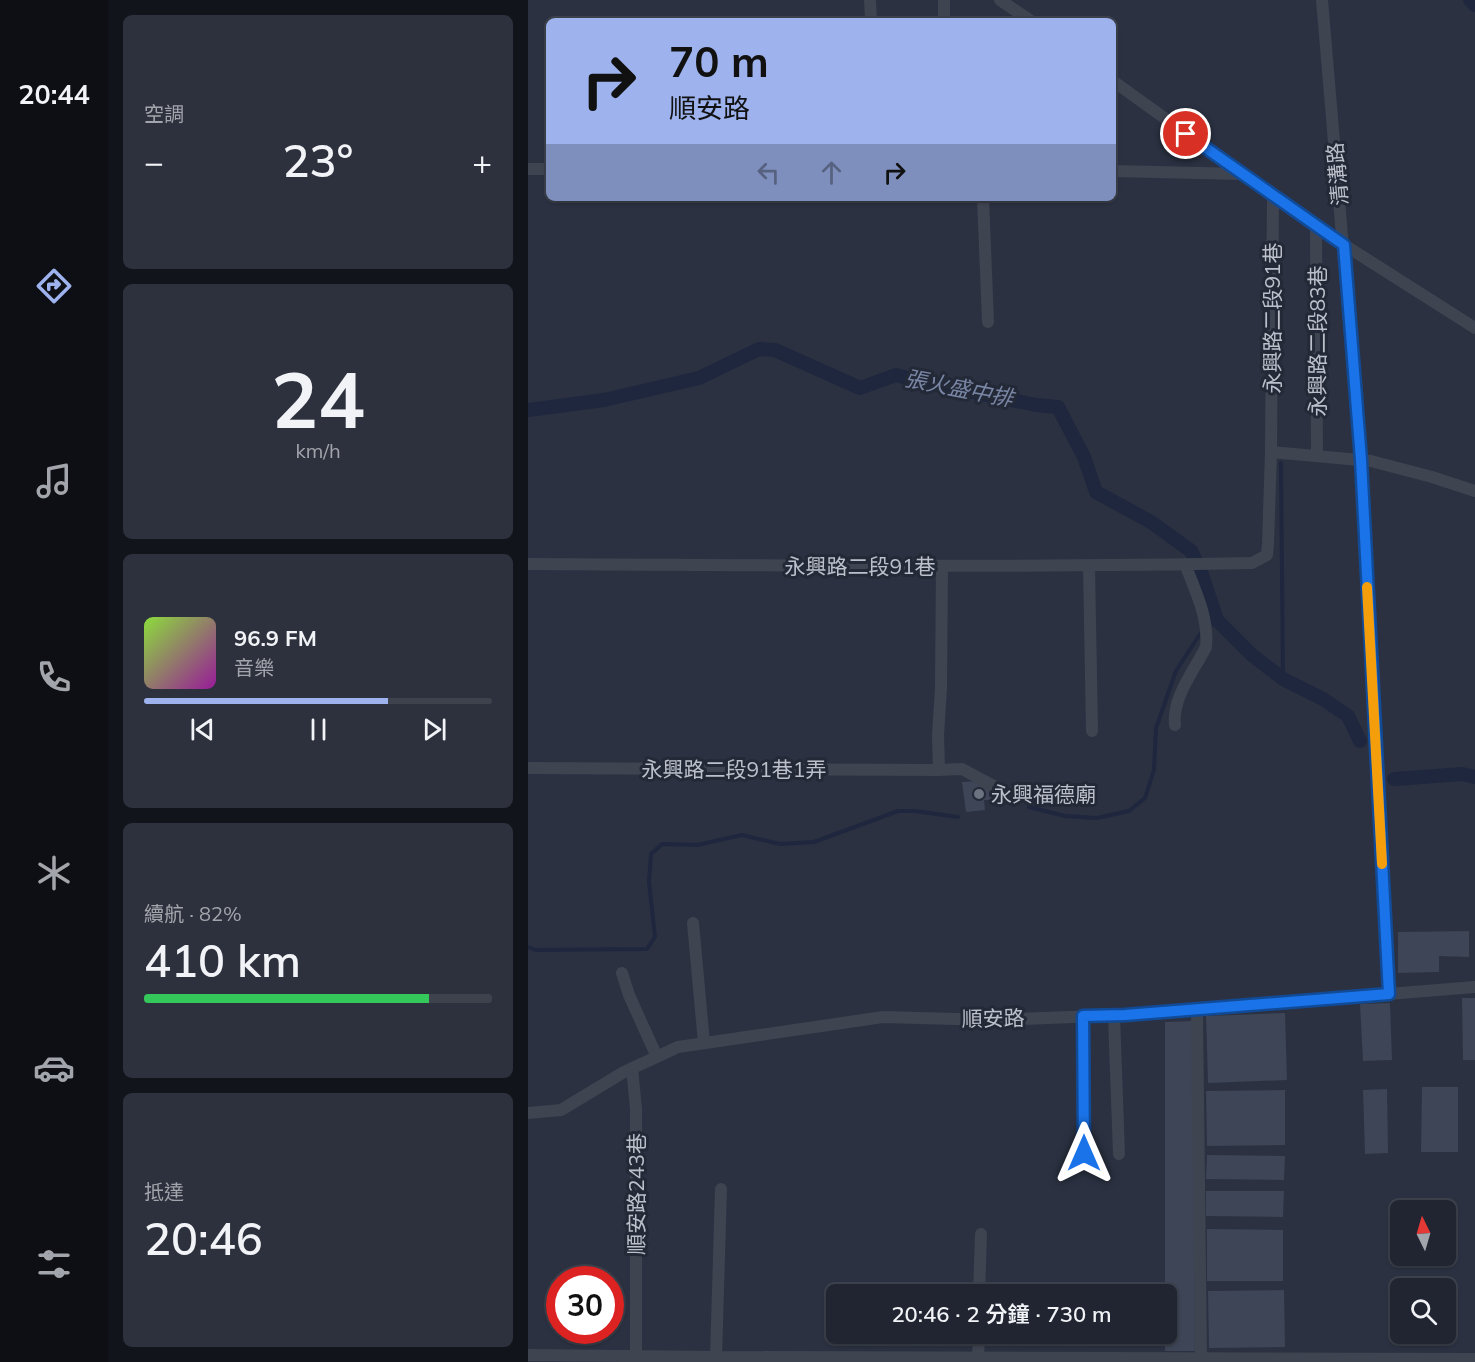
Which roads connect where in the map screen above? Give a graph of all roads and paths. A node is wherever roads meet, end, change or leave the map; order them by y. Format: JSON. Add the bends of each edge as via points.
{"nodes":[{"id":1,"x":870,"y":0,"type":"edge"},
{"id":2,"x":944,"y":0,"type":"edge"},
{"id":3,"x":1000,"y":0,"type":"edge"},
{"id":4,"x":1322,"y":0,"type":"edge"},
{"id":5,"x":870,"y":18,"type":"edge"},
{"id":6,"x":944,"y":18,"type":"edge"},
{"id":7,"x":1022,"y":18,"type":"edge"},
{"id":8,"x":1116,"y":83,"type":"edge"},
{"id":9,"x":528,"y":169,"type":"edge"},
{"id":10,"x":546,"y":169,"type":"edge"},
{"id":11,"x":1116,"y":171,"type":"edge"},
{"id":12,"x":1242,"y":174,"type":"junction"},
{"id":13,"x":1273,"y":197,"type":"junction"},
{"id":14,"x":983,"y":201,"type":"edge"},
{"id":15,"x":1316,"y":227,"type":"junction"},
{"id":16,"x":1344,"y":245,"type":"junction"},
{"id":17,"x":988,"y":322,"type":"dead end"},
{"id":18,"x":1475,"y":328,"type":"edge"},
{"id":19,"x":1271,"y":452,"type":"junction"},
{"id":20,"x":1317,"y":456,"type":"junction"},
{"id":21,"x":1361,"y":460,"type":"junction"},
{"id":22,"x":1475,"y":491,"type":"edge"},
{"id":23,"x":528,"y":564,"type":"edge"},
{"id":24,"x":1193,"y":564,"type":"junction"},
{"id":25,"x":942,"y":566,"type":"junction"},
{"id":26,"x":1089,"y":566,"type":"junction"},
{"id":27,"x":1175,"y":725,"type":"dead end"},
{"id":28,"x":1092,"y":731,"type":"dead end"},
{"id":29,"x":528,"y":768,"type":"edge"},
{"id":30,"x":939,"y":770,"type":"junction"},
{"id":31,"x":1023,"y":796,"type":"dead end"},
{"id":32,"x":693,"y":923,"type":"dead end"},
{"id":33,"x":622,"y":973,"type":"dead end"},
{"id":34,"x":1475,"y":987,"type":"edge"},
{"id":35,"x":1389,"y":994,"type":"junction"},
{"id":36,"x":1197,"y":1010,"type":"junction"},
{"id":37,"x":1083,"y":1016,"type":"junction"},
{"id":38,"x":1114,"y":1016,"type":"junction"},
{"id":39,"x":704,"y":1043,"type":"junction"},
{"id":40,"x":657,"y":1057,"type":"junction"},
{"id":41,"x":632,"y":1068,"type":"junction"},
{"id":42,"x":528,"y":1113,"type":"edge"},
{"id":43,"x":1084,"y":1153,"type":"dead end"},
{"id":44,"x":1119,"y":1154,"type":"dead end"},
{"id":45,"x":721,"y":1189,"type":"dead end"},
{"id":46,"x":981,"y":1234,"type":"dead end"},
{"id":47,"x":979,"y":1284,"type":"edge"},
{"id":48,"x":978,"y":1344,"type":"edge"},
{"id":49,"x":528,"y":1354,"type":"edge"},
{"id":50,"x":636,"y":1356,"type":"junction"},
{"id":51,"x":716,"y":1357,"type":"junction"},
{"id":52,"x":978,"y":1358,"type":"junction"},
{"id":53,"x":1201,"y":1358,"type":"junction"},
{"id":54,"x":1475,"y":1359,"type":"edge"}],
"edges":[{"from":1,"to":5,"type":"street"},
{"from":2,"to":6,"type":"street"},
{"from":3,"to":7,"type":"street"},
{"from":4,"to":16,"type":"street","name":"清溝路"},
{"from":8,"to":12,"type":"street"},
{"from":9,"to":10,"type":"street"},
{"from":11,"to":12,"type":"street"},
{"from":12,"to":13,"type":"street"},
{"from":13,"to":15,"type":"street"},
{"from":13,"to":19,"type":"street","name":"永興路二段91巷"},
{"from":14,"to":17,"type":"street"},
{"from":15,"to":16,"type":"street"},
{"from":15,"to":20,"type":"street","name":"永興路二段83巷"},
{"from":16,"to":18,"type":"street"},
{"from":16,"to":21,"type":"street","name":"清溝路"},
{"from":19,"to":20,"type":"street"},
{"from":19,"to":24,"type":"street","name":"永興路二段91巷","via":[[1267,555],[1252,562]]},
{"from":20,"to":21,"type":"street"},
{"from":21,"to":22,"type":"street"},
{"from":21,"to":35,"type":"street","name":"清溝路"},
{"from":23,"to":25,"type":"street","name":"永興路二段91巷"},
{"from":24,"to":26,"type":"street","name":"永興路二段91巷"},
{"from":24,"to":27,"type":"street","via":[[1207,640],[1180,694],[1174,712]]},
{"from":25,"to":26,"type":"street","name":"永興路二段91巷"},
{"from":25,"to":30,"type":"street"},
{"from":26,"to":28,"type":"street"},
{"from":29,"to":30,"type":"street","name":"永興路二段91巷1弄"},
{"from":30,"to":31,"type":"street","name":"永興路二段91巷1弄","via":[[962,769],[1005,792]]},
{"from":32,"to":39,"type":"street"},
{"from":33,"to":40,"type":"street"},
{"from":34,"to":35,"type":"street","name":"順安路"},
{"from":35,"to":36,"type":"street","name":"順安路"},
{"from":36,"to":38,"type":"street","name":"順安路"},
{"from":36,"to":53,"type":"street"},
{"from":37,"to":38,"type":"street","name":"順安路"},
{"from":37,"to":39,"type":"street","name":"順安路","via":[[993,1020],[883,1017]]},
{"from":37,"to":43,"type":"street"},
{"from":38,"to":44,"type":"street"},
{"from":39,"to":40,"type":"street","name":"順安路","via":[[678,1047]]},
{"from":40,"to":41,"type":"street","name":"順安路"},
{"from":41,"to":42,"type":"street","name":"順安路","via":[[561,1110]]},
{"from":41,"to":50,"type":"street","name":"順安路243巷","via":[[636,1109]]},
{"from":45,"to":51,"type":"street"},
{"from":46,"to":47,"type":"street"},
{"from":48,"to":52,"type":"street"},
{"from":49,"to":50,"type":"street"},
{"from":50,"to":51,"type":"street"},
{"from":51,"to":52,"type":"street"},
{"from":52,"to":53,"type":"street"},
{"from":53,"to":54,"type":"street"}]}
